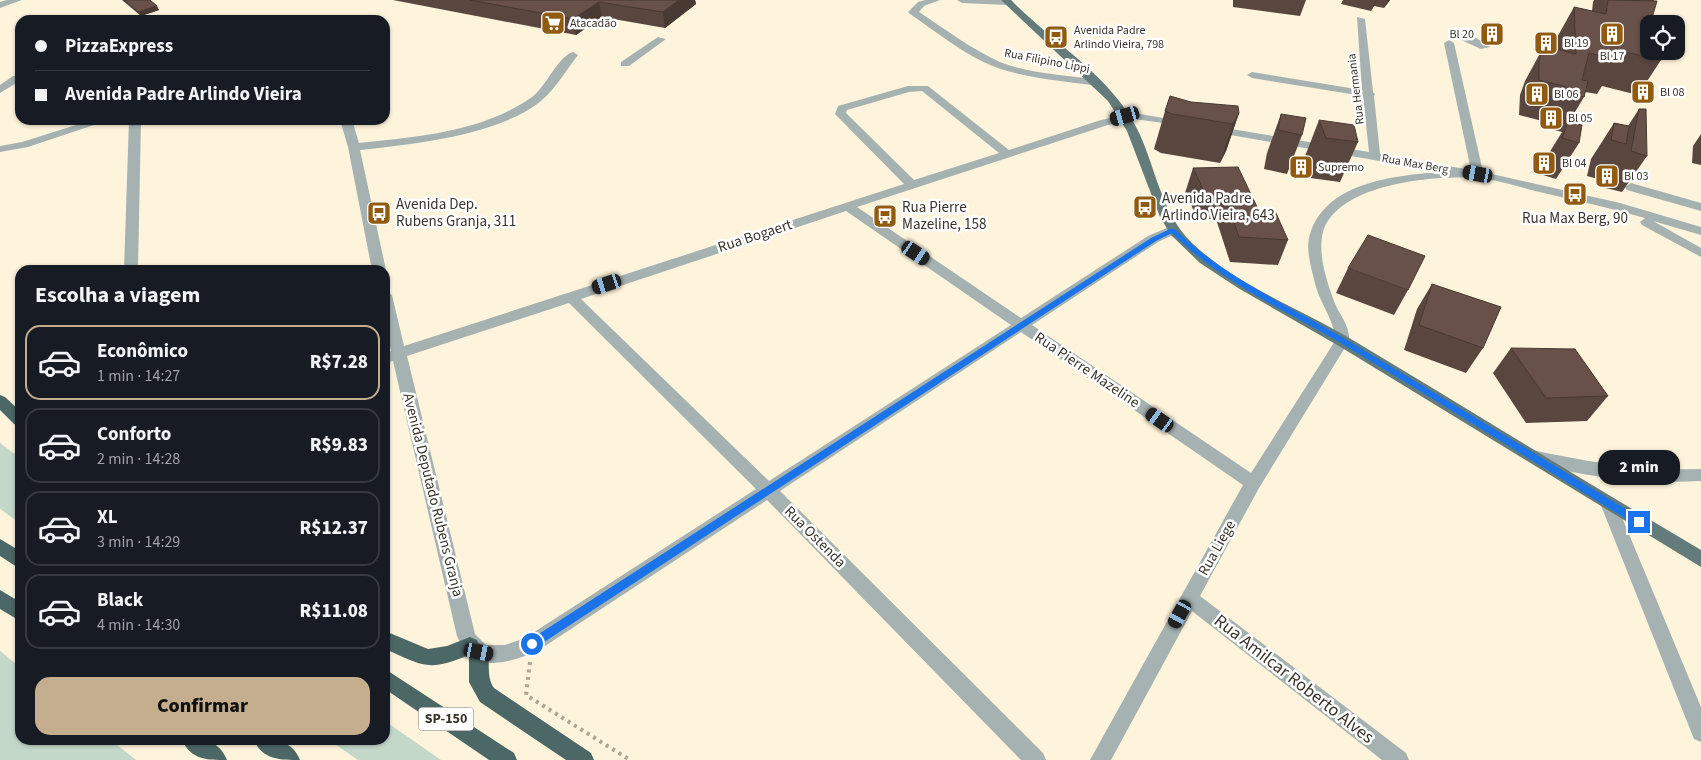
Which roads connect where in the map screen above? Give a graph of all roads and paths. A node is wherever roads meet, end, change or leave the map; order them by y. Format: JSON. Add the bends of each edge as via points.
{"nodes":[{"id":1,"x":17,"y":0,"type":"edge"},
{"id":2,"x":935,"y":0,"type":"edge"},
{"id":3,"x":962,"y":0,"type":"edge"},
{"id":4,"x":1007,"y":1,"type":"edge"},
{"id":5,"x":0,"y":5,"type":"edge"},
{"id":6,"x":1360,"y":20,"type":"dead end"},
{"id":7,"x":661,"y":39,"type":"dead end"},
{"id":8,"x":1485,"y":48,"type":"dead end"},
{"id":9,"x":573,"y":55,"type":"dead end"},
{"id":10,"x":625,"y":64,"type":"dead end"},
{"id":11,"x":1252,"y":75,"type":"dead end"},
{"id":12,"x":15,"y":79,"type":"edge"},
{"id":13,"x":1098,"y":84,"type":"junction"},
{"id":14,"x":0,"y":90,"type":"edge"},
{"id":15,"x":1370,"y":94,"type":"junction"},
{"id":16,"x":1125,"y":116,"type":"junction"},
{"id":17,"x":87,"y":125,"type":"edge"},
{"id":18,"x":135,"y":125,"type":"edge"},
{"id":19,"x":347,"y":125,"type":"edge"},
{"id":20,"x":354,"y":147,"type":"junction"},
{"id":21,"x":0,"y":149,"type":"edge"},
{"id":22,"x":1007,"y":154,"type":"junction"},
{"id":23,"x":1375,"y":157,"type":"junction"},
{"id":24,"x":1478,"y":174,"type":"junction"},
{"id":25,"x":912,"y":185,"type":"junction"},
{"id":26,"x":1632,"y":188,"type":"edge"},
{"id":27,"x":847,"y":206,"type":"junction"},
{"id":28,"x":1616,"y":206,"type":"junction"},
{"id":29,"x":1701,"y":207,"type":"edge"},
{"id":30,"x":1173,"y":230,"type":"junction"},
{"id":31,"x":1701,"y":231,"type":"edge"},
{"id":32,"x":1701,"y":252,"type":"edge"},
{"id":33,"x":131,"y":265,"type":"edge"},
{"id":34,"x":378,"y":265,"type":"edge"},
{"id":35,"x":570,"y":296,"type":"junction"},
{"id":36,"x":1021,"y":324,"type":"junction"},
{"id":37,"x":390,"y":339,"type":"edge"},
{"id":38,"x":1342,"y":341,"type":"junction"},
{"id":39,"x":392,"y":356,"type":"edge"},
{"id":40,"x":0,"y":401,"type":"edge"},
{"id":41,"x":15,"y":415,"type":"edge"},
{"id":42,"x":1528,"y":456,"type":"junction"},
{"id":43,"x":1701,"y":475,"type":"edge"},
{"id":44,"x":1252,"y":483,"type":"junction"},
{"id":45,"x":768,"y":490,"type":"junction"},
{"id":46,"x":1608,"y":504,"type":"junction"},
{"id":47,"x":0,"y":546,"type":"edge"},
{"id":48,"x":15,"y":557,"type":"edge"},
{"id":49,"x":1701,"y":559,"type":"edge"},
{"id":50,"x":0,"y":598,"type":"edge"},
{"id":51,"x":1189,"y":598,"type":"junction"},
{"id":52,"x":15,"y":609,"type":"edge"},
{"id":53,"x":390,"y":642,"type":"edge"},
{"id":54,"x":524,"y":648,"type":"junction"},
{"id":55,"x":475,"y":649,"type":"junction"},
{"id":56,"x":390,"y":681,"type":"edge"},
{"id":57,"x":1701,"y":732,"type":"edge"},
{"id":58,"x":198,"y":745,"type":"edge"},
{"id":59,"x":270,"y":745,"type":"edge"},
{"id":60,"x":217,"y":760,"type":"edge"},
{"id":61,"x":290,"y":760,"type":"edge"},
{"id":62,"x":507,"y":760,"type":"edge"},
{"id":63,"x":584,"y":760,"type":"edge"},
{"id":64,"x":630,"y":760,"type":"edge"},
{"id":65,"x":1036,"y":760,"type":"edge"},
{"id":66,"x":1100,"y":760,"type":"edge"},
{"id":67,"x":1399,"y":760,"type":"edge"}],
"edges":[{"from":1,"to":5,"type":"street"},
{"from":2,"to":13,"type":"street","name":"Rua Filipino Lippi","via":[[921,4],[913,12],[965,47],[1016,70]]},
{"from":3,"to":4,"type":"street"},
{"from":4,"to":13,"type":"main road"},
{"from":6,"to":15,"type":"street","name":"Rua Hermania"},
{"from":7,"to":10,"type":"street"},
{"from":8,"to":24,"type":"street","via":[[1473,40],[1451,38]]},
{"from":9,"to":20,"type":"street","via":[[538,98],[508,113],[452,133]]},
{"from":11,"to":15,"type":"street"},
{"from":12,"to":14,"type":"street"},
{"from":13,"to":16,"type":"main road"},
{"from":15,"to":23,"type":"street","name":"Rua Hermania"},
{"from":16,"to":22,"type":"street","name":"Rua Bogaert"},
{"from":16,"to":23,"type":"street","name":"Rua Max Berg"},
{"from":16,"to":30,"type":"main road"},
{"from":17,"to":21,"type":"street"},
{"from":18,"to":33,"type":"street"},
{"from":19,"to":20,"type":"street"},
{"from":20,"to":34,"type":"street"},
{"from":22,"to":25,"type":"street","name":"Rua Bogaert"},
{"from":22,"to":25,"type":"street","via":[[924,88],[908,89],[842,108],[840,114]]},
{"from":23,"to":24,"type":"street","name":"Rua Max Berg"},
{"from":24,"to":28,"type":"street","name":"Rua Max Berg"},
{"from":24,"to":38,"type":"street","via":[[1386,182],[1356,192],[1330,210],[1317,230],[1316,262],[1328,304],[1341,328]]},
{"from":25,"to":27,"type":"street","name":"Rua Bogaert"},
{"from":26,"to":29,"type":"street"},
{"from":27,"to":35,"type":"street","name":"Rua Bogaert"},
{"from":27,"to":36,"type":"street","name":"Rua Pierre Mazeline"},
{"from":28,"to":31,"type":"street","name":"Rua Max Berg"},
{"from":28,"to":32,"type":"street"},
{"from":30,"to":36,"type":"street","via":[[1153,239]]},
{"from":30,"to":38,"type":"main road","via":[[1189,247],[1229,275]]},
{"from":35,"to":39,"type":"street","name":"Rua Bogaert"},
{"from":35,"to":45,"type":"street","name":"Rua Ostenda"},
{"from":36,"to":44,"type":"street","name":"Rua Pierre Mazeline"},
{"from":36,"to":45,"type":"street"},
{"from":37,"to":39,"type":"street","name":"Avenida Deputado Rubens Granja"},
{"from":38,"to":42,"type":"main road"},
{"from":38,"to":44,"type":"street","name":"Rua Liege"},
{"from":39,"to":55,"type":"street","name":"Avenida Deputado Rubens Granja"},
{"from":40,"to":41,"type":"highway"},
{"from":42,"to":43,"type":"street","via":[[1616,473],[1678,477]]},
{"from":42,"to":46,"type":"main road"},
{"from":44,"to":51,"type":"street","name":"Rua Liege"},
{"from":45,"to":54,"type":"street"},
{"from":45,"to":65,"type":"street","name":"Rua Ostenda"},
{"from":46,"to":49,"type":"main road"},
{"from":46,"to":57,"type":"street"},
{"from":47,"to":48,"type":"highway"},
{"from":50,"to":52,"type":"highway"},
{"from":51,"to":66,"type":"street","name":"Rua Liege"},
{"from":51,"to":67,"type":"street","name":"Rua Amilcar Roberto Alves"},
{"from":53,"to":55,"type":"highway","via":[[428,658]]},
{"from":54,"to":55,"type":"street","via":[[496,655]]},
{"from":54,"to":64,"type":"path","via":[[526,695]]},
{"from":55,"to":63,"type":"highway","via":[[479,682],[487,695]]},
{"from":56,"to":62,"type":"highway","number":"SP-150"},
{"from":58,"to":60,"type":"highway"},
{"from":59,"to":61,"type":"highway"}]}
